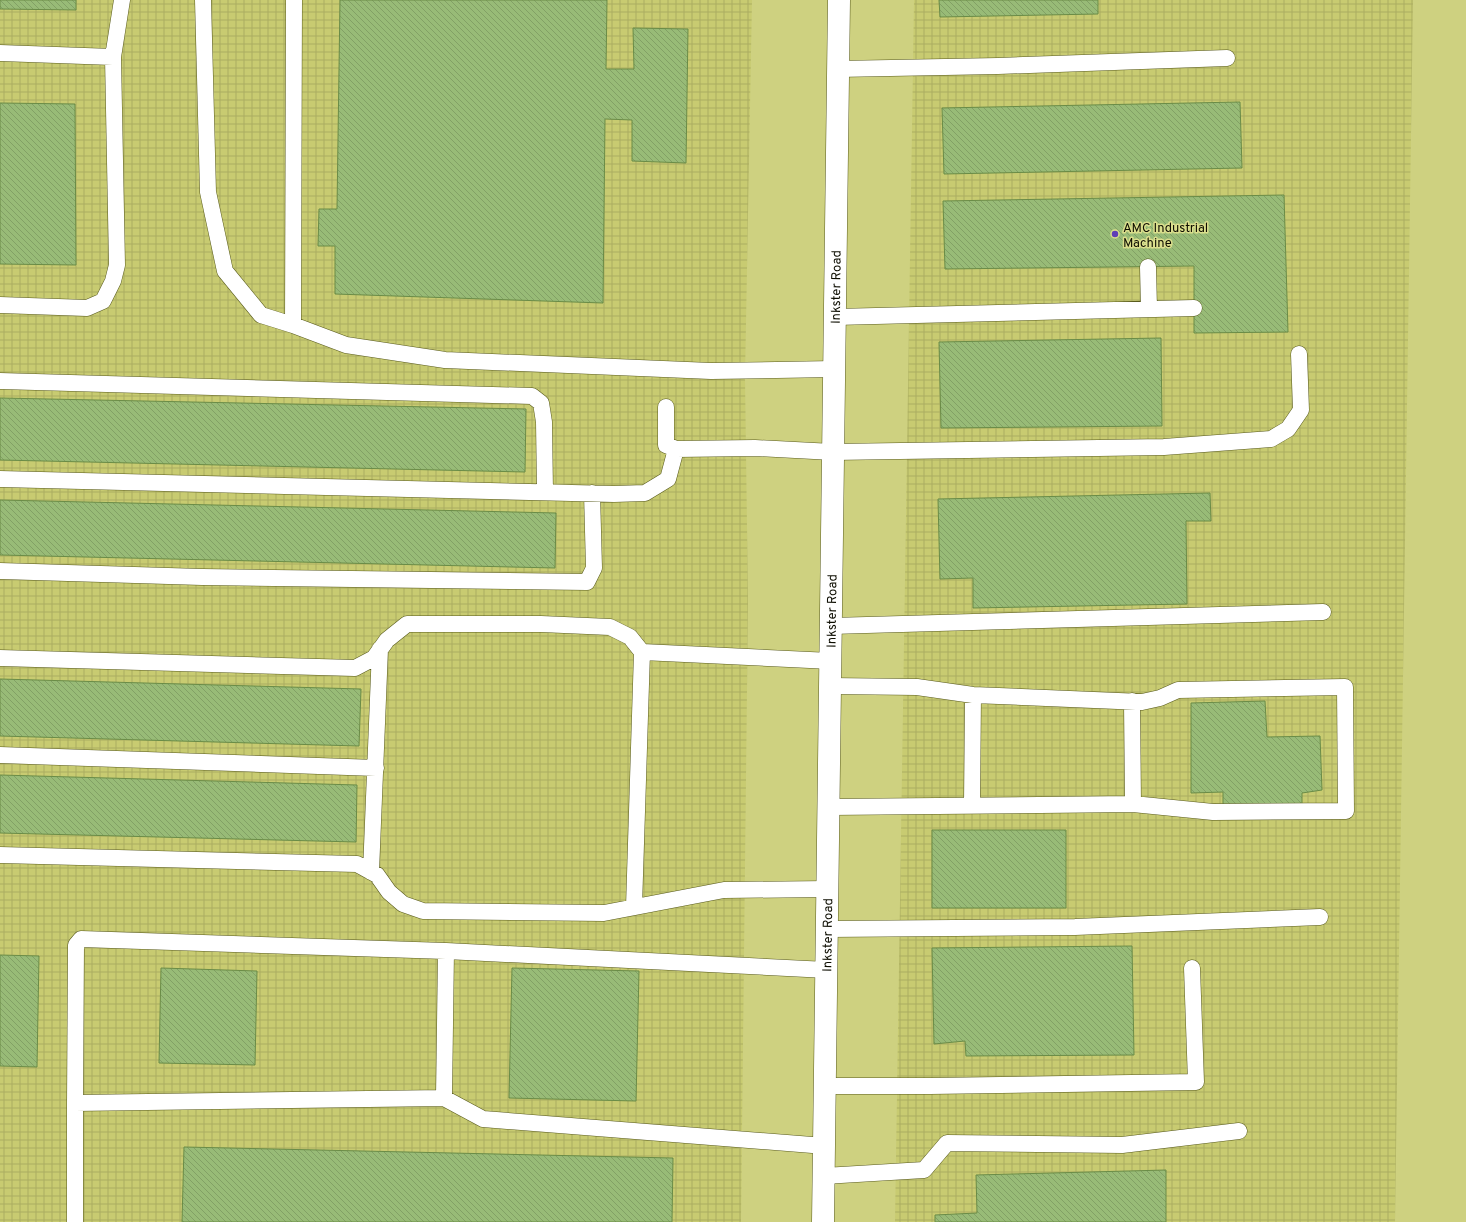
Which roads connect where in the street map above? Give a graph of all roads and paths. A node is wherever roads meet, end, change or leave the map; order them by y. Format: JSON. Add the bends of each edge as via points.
{"nodes":[{"id":1,"x":122,"y":0,"type":"edge"},
{"id":2,"x":203,"y":0,"type":"edge"},
{"id":3,"x":294,"y":0,"type":"edge"},
{"id":4,"x":839,"y":0,"type":"edge"},
{"id":5,"x":0,"y":53,"type":"edge"},
{"id":6,"x":113,"y":57,"type":"junction"},
{"id":7,"x":1227,"y":58,"type":"dead end"},
{"id":8,"x":838,"y":69,"type":"junction"},
{"id":9,"x":1148,"y":267,"type":"dead end"},
{"id":10,"x":0,"y":305,"type":"edge"},
{"id":11,"x":1194,"y":308,"type":"dead end"},
{"id":12,"x":1149,"y":309,"type":"junction"},
{"id":13,"x":835,"y":317,"type":"junction"},
{"id":14,"x":293,"y":325,"type":"junction"},
{"id":15,"x":1299,"y":354,"type":"dead end"},
{"id":16,"x":834,"y":369,"type":"junction"},
{"id":17,"x":0,"y":381,"type":"edge"},
{"id":18,"x":666,"y":407,"type":"dead end"},
{"id":19,"x":676,"y":449,"type":"junction"},
{"id":20,"x":833,"y":452,"type":"junction"},
{"id":21,"x":0,"y":479,"type":"edge"},
{"id":22,"x":545,"y":492,"type":"junction"},
{"id":23,"x":592,"y":493,"type":"junction"},
{"id":24,"x":0,"y":571,"type":"edge"},
{"id":25,"x":1323,"y":612,"type":"dead end"},
{"id":26,"x":831,"y":626,"type":"junction"},
{"id":27,"x":380,"y":649,"type":"junction"},
{"id":28,"x":642,"y":652,"type":"junction"},
{"id":29,"x":0,"y":658,"type":"edge"},
{"id":30,"x":830,"y":661,"type":"junction"},
{"id":31,"x":830,"y":686,"type":"junction"},
{"id":32,"x":973,"y":695,"type":"junction"},
{"id":33,"x":1132,"y":701,"type":"junction"},
{"id":34,"x":0,"y":755,"type":"edge"},
{"id":35,"x":376,"y":768,"type":"junction"},
{"id":36,"x":1133,"y":804,"type":"junction"},
{"id":37,"x":972,"y":806,"type":"junction"},
{"id":38,"x":829,"y":807,"type":"junction"},
{"id":39,"x":0,"y":855,"type":"edge"},
{"id":40,"x":371,"y":872,"type":"junction"},
{"id":41,"x":828,"y":889,"type":"junction"},
{"id":42,"x":634,"y":906,"type":"junction"},
{"id":43,"x":1320,"y":917,"type":"dead end"},
{"id":44,"x":827,"y":930,"type":"junction"},
{"id":45,"x":446,"y":951,"type":"junction"},
{"id":46,"x":1192,"y":968,"type":"dead end"},
{"id":47,"x":827,"y":970,"type":"junction"},
{"id":48,"x":826,"y":1086,"type":"junction"},
{"id":49,"x":444,"y":1098,"type":"junction"},
{"id":50,"x":75,"y":1103,"type":"junction"},
{"id":51,"x":1240,"y":1131,"type":"dead end"},
{"id":52,"x":824,"y":1146,"type":"junction"},
{"id":53,"x":824,"y":1176,"type":"junction"},
{"id":54,"x":75,"y":1222,"type":"edge"},
{"id":55,"x":824,"y":1222,"type":"edge"}],
"edges":[{"from":1,"to":6,"type":"lane"},
{"from":2,"to":14,"type":"lane","via":[[208,192],[225,271],[261,315]]},
{"from":3,"to":14,"type":"lane"},
{"from":4,"to":8,"type":"main road","name":"Inkster Road"},
{"from":5,"to":6,"type":"lane"},
{"from":6,"to":10,"type":"lane","via":[[117,264],[113,281],[103,301],[87,308]]},
{"from":7,"to":8,"type":"lane"},
{"from":8,"to":13,"type":"main road","name":"Inkster Road"},
{"from":9,"to":12,"type":"lane"},
{"from":11,"to":12,"type":"lane"},
{"from":12,"to":13,"type":"lane"},
{"from":13,"to":16,"type":"main road","name":"Inkster Road"},
{"from":14,"to":16,"type":"lane","via":[[346,345],[445,360],[711,370]]},
{"from":15,"to":20,"type":"lane","via":[[1301,410],[1288,429],[1271,439],[1164,447]]},
{"from":16,"to":20,"type":"main road","name":"Inkster Road"},
{"from":17,"to":22,"type":"lane","via":[[532,396],[541,403],[544,422]]},
{"from":18,"to":19,"type":"lane","via":[[666,445]]},
{"from":19,"to":20,"type":"lane","via":[[755,448]]},
{"from":19,"to":23,"type":"lane","via":[[668,479],[645,493]]},
{"from":20,"to":26,"type":"main road","name":"Inkster Road"},
{"from":21,"to":22,"type":"lane"},
{"from":22,"to":23,"type":"lane"},
{"from":23,"to":24,"type":"lane","via":[[594,568],[587,582],[202,577]]},
{"from":25,"to":26,"type":"lane"},
{"from":26,"to":30,"type":"main road","name":"Inkster Road"},
{"from":27,"to":28,"type":"lane","via":[[407,624],[534,624],[610,627],[630,637]]},
{"from":27,"to":29,"type":"lane","via":[[374,658],[355,668]]},
{"from":27,"to":35,"type":"lane"},
{"from":28,"to":30,"type":"lane"},
{"from":28,"to":42,"type":"lane"},
{"from":30,"to":31,"type":"main road","name":"Inkster Road"},
{"from":31,"to":32,"type":"lane","via":[[917,687]]},
{"from":31,"to":38,"type":"main road","name":"Inkster Road"},
{"from":32,"to":33,"type":"lane"},
{"from":32,"to":37,"type":"lane"},
{"from":33,"to":36,"type":"lane"},
{"from":33,"to":36,"type":"lane","via":[[1142,702],[1160,698],[1178,690],[1345,687],[1346,811],[1213,812]]},
{"from":34,"to":35,"type":"lane"},
{"from":35,"to":40,"type":"lane"},
{"from":36,"to":37,"type":"lane"},
{"from":37,"to":38,"type":"lane"},
{"from":38,"to":41,"type":"main road","name":"Inkster Road"},
{"from":39,"to":40,"type":"lane","via":[[358,864]]},
{"from":40,"to":42,"type":"lane","via":[[377,875],[389,892],[403,904],[423,911],[604,913]]},
{"from":41,"to":42,"type":"lane","via":[[724,890]]},
{"from":41,"to":44,"type":"main road","name":"Inkster Road"},
{"from":43,"to":44,"type":"lane","via":[[1075,927]]},
{"from":44,"to":47,"type":"main road","name":"Inkster Road"},
{"from":45,"to":47,"type":"lane"},
{"from":45,"to":49,"type":"lane"},
{"from":45,"to":50,"type":"lane","via":[[81,939],[76,945]]},
{"from":46,"to":48,"type":"lane","via":[[1196,1082]]},
{"from":47,"to":48,"type":"main road","name":"Inkster Road"},
{"from":48,"to":52,"type":"main road","name":"Inkster Road"},
{"from":49,"to":50,"type":"lane"},
{"from":49,"to":52,"type":"lane","via":[[482,1119]]},
{"from":50,"to":54,"type":"lane"},
{"from":51,"to":53,"type":"lane","via":[[1122,1145],[947,1143],[924,1170]]},
{"from":52,"to":53,"type":"main road","name":"Inkster Road"},
{"from":53,"to":55,"type":"main road","name":"Inkster Road"}]}
